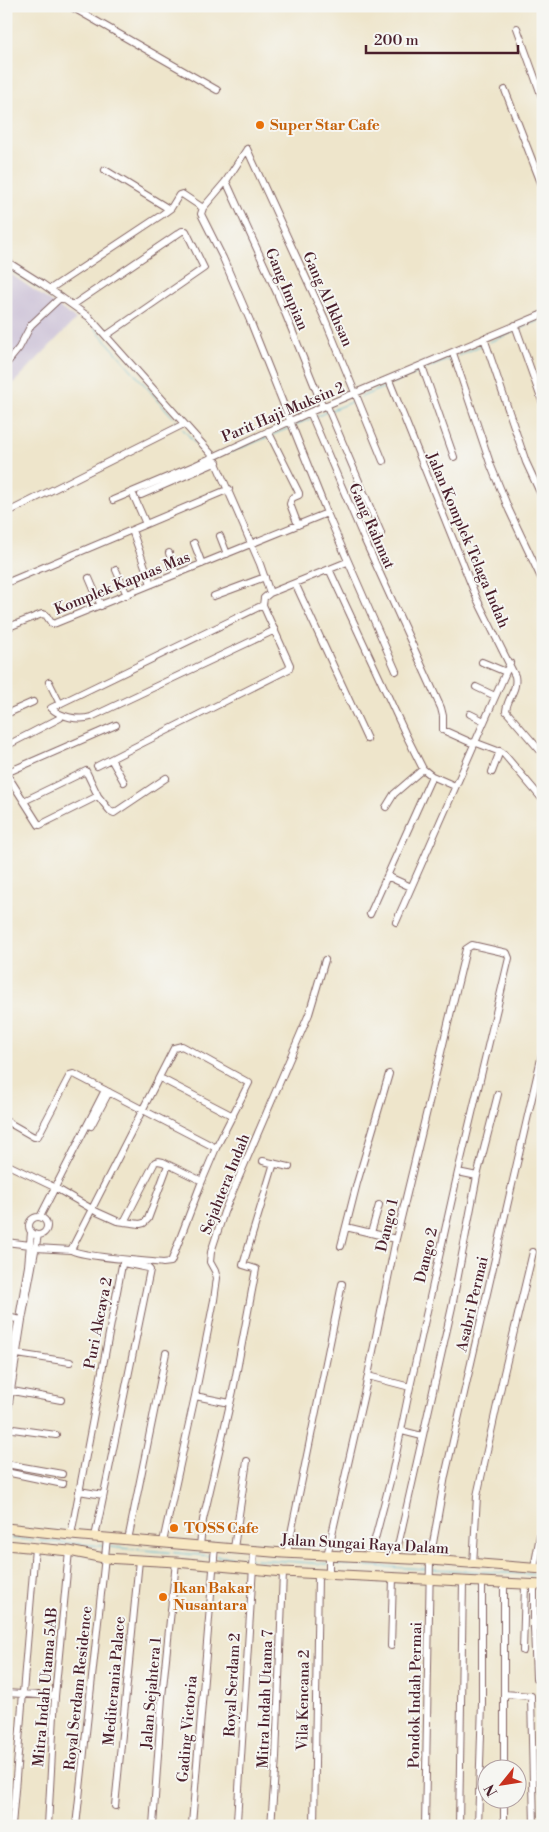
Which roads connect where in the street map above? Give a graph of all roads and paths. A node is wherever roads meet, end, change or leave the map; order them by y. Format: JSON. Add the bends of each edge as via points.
{"nodes":[{"id":1,"x":70,"y":6,"type":"edge"},
{"id":2,"x":517,"y":28,"type":"dead end"},
{"id":3,"x":218,"y":90,"type":"dead end"},
{"id":4,"x":505,"y":90,"type":"dead end"},
{"id":5,"x":543,"y":100,"type":"edge"},
{"id":6,"x":105,"y":170,"type":"dead end"},
{"id":7,"x":226,"y":181,"type":"junction"},
{"id":8,"x":543,"y":188,"type":"edge"},
{"id":9,"x":203,"y":208,"type":"junction"},
{"id":10,"x":169,"y":209,"type":"junction"},
{"id":11,"x":6,"y":261,"type":"edge"},
{"id":12,"x":50,"y":289,"type":"junction"},
{"id":13,"x":61,"y":296,"type":"junction"},
{"id":14,"x":73,"y":305,"type":"junction"},
{"id":15,"x":543,"y":314,"type":"edge"},
{"id":16,"x":515,"y":326,"type":"junction"},
{"id":17,"x":107,"y":335,"type":"junction"},
{"id":18,"x":484,"y":338,"type":"junction"},
{"id":19,"x":453,"y":353,"type":"junction"},
{"id":20,"x":6,"y":364,"type":"edge"},
{"id":21,"x":422,"y":366,"type":"junction"},
{"id":22,"x":390,"y":383,"type":"junction"},
{"id":23,"x":356,"y":394,"type":"junction"},
{"id":24,"x":543,"y":404,"type":"edge"},
{"id":25,"x":325,"y":406,"type":"junction"},
{"id":26,"x":310,"y":412,"type":"junction"},
{"id":27,"x":289,"y":422,"type":"junction"},
{"id":28,"x":184,"y":424,"type":"junction"},
{"id":29,"x":269,"y":435,"type":"junction"},
{"id":30,"x":454,"y":457,"type":"dead end"},
{"id":31,"x":215,"y":459,"type":"junction"},
{"id":32,"x":383,"y":461,"type":"dead end"},
{"id":33,"x":228,"y":489,"type":"junction"},
{"id":34,"x":132,"y":492,"type":"junction"},
{"id":35,"x":141,"y":496,"type":"dead end"},
{"id":36,"x":543,"y":499,"type":"edge"},
{"id":37,"x":113,"y":500,"type":"dead end"},
{"id":38,"x":6,"y":513,"type":"edge"},
{"id":39,"x":327,"y":514,"type":"junction"},
{"id":40,"x":146,"y":524,"type":"junction"},
{"id":41,"x":298,"y":525,"type":"junction"},
{"id":42,"x":132,"y":530,"type":"junction"},
{"id":43,"x":381,"y":533,"type":"dead end"},
{"id":44,"x":220,"y":536,"type":"dead end"},
{"id":45,"x":194,"y":544,"type":"dead end"},
{"id":46,"x":252,"y":544,"type":"junction"},
{"id":47,"x":169,"y":553,"type":"dead end"},
{"id":48,"x":227,"y":554,"type":"junction"},
{"id":49,"x":347,"y":562,"type":"junction"},
{"id":50,"x":202,"y":564,"type":"junction"},
{"id":51,"x":329,"y":569,"type":"junction"},
{"id":52,"x":116,"y":570,"type":"dead end"},
{"id":53,"x":176,"y":574,"type":"junction"},
{"id":54,"x":265,"y":577,"type":"junction"},
{"id":55,"x":89,"y":578,"type":"dead end"},
{"id":56,"x":543,"y":582,"type":"edge"},
{"id":57,"x":6,"y":583,"type":"edge"},
{"id":58,"x":294,"y":583,"type":"junction"},
{"id":59,"x":151,"y":584,"type":"junction"},
{"id":60,"x":270,"y":593,"type":"junction"},
{"id":61,"x":127,"y":594,"type":"junction"},
{"id":62,"x":214,"y":596,"type":"dead end"},
{"id":63,"x":263,"y":605,"type":"junction"},
{"id":64,"x":100,"y":606,"type":"junction"},
{"id":65,"x":6,"y":628,"type":"edge"},
{"id":66,"x":275,"y":630,"type":"junction"},
{"id":67,"x":482,"y":662,"type":"dead end"},
{"id":68,"x":510,"y":663,"type":"junction"},
{"id":69,"x":396,"y":671,"type":"dead end"},
{"id":70,"x":506,"y":672,"type":"junction"},
{"id":71,"x":49,"y":682,"type":"dead end"},
{"id":72,"x":476,"y":687,"type":"dead end"},
{"id":73,"x":495,"y":696,"type":"junction"},
{"id":74,"x":33,"y":702,"type":"dead end"},
{"id":75,"x":60,"y":704,"type":"junction"},
{"id":76,"x":6,"y":714,"type":"edge"},
{"id":77,"x":470,"y":714,"type":"dead end"},
{"id":78,"x":60,"y":718,"type":"dead end"},
{"id":79,"x":484,"y":721,"type":"junction"},
{"id":80,"x":116,"y":725,"type":"dead end"},
{"id":81,"x":367,"y":739,"type":"dead end"},
{"id":82,"x":474,"y":743,"type":"junction"},
{"id":83,"x":6,"y":746,"type":"edge"},
{"id":84,"x":500,"y":752,"type":"junction"},
{"id":85,"x":543,"y":754,"type":"edge"},
{"id":86,"x":111,"y":759,"type":"junction"},
{"id":87,"x":97,"y":766,"type":"dead end"},
{"id":88,"x":423,"y":769,"type":"junction"},
{"id":89,"x":492,"y":772,"type":"dead end"},
{"id":90,"x":6,"y":773,"type":"edge"},
{"id":91,"x":432,"y":776,"type":"junction"},
{"id":92,"x":166,"y":778,"type":"dead end"},
{"id":93,"x":124,"y":782,"type":"dead end"},
{"id":94,"x":455,"y":786,"type":"junction"},
{"id":95,"x":98,"y":796,"type":"junction"},
{"id":96,"x":543,"y":800,"type":"edge"},
{"id":97,"x":24,"y":801,"type":"junction"},
{"id":98,"x":386,"y":807,"type":"dead end"},
{"id":99,"x":387,"y":876,"type":"junction"},
{"id":100,"x":411,"y":887,"type":"junction"},
{"id":101,"x":370,"y":914,"type":"dead end"},
{"id":102,"x":396,"y":922,"type":"dead end"},
{"id":103,"x":509,"y":958,"type":"joint"},
{"id":104,"x":325,"y":960,"type":"dead end"},
{"id":105,"x":543,"y":1050,"type":"edge"},
{"id":106,"x":389,"y":1074,"type":"dead end"},
{"id":107,"x":160,"y":1078,"type":"junction"},
{"id":108,"x":107,"y":1091,"type":"junction"},
{"id":109,"x":498,"y":1094,"type":"dead end"},
{"id":110,"x":143,"y":1110,"type":"junction"},
{"id":111,"x":233,"y":1116,"type":"junction"},
{"id":112,"x":6,"y":1122,"type":"edge"},
{"id":113,"x":216,"y":1148,"type":"junction"},
{"id":114,"x":263,"y":1161,"type":"dead end"},
{"id":115,"x":6,"y":1164,"type":"edge"},
{"id":116,"x":274,"y":1164,"type":"junction"},
{"id":117,"x":168,"y":1165,"type":"junction"},
{"id":118,"x":289,"y":1167,"type":"dead end"},
{"id":119,"x":458,"y":1172,"type":"junction"},
{"id":120,"x":477,"y":1176,"type":"junction"},
{"id":121,"x":202,"y":1181,"type":"junction"},
{"id":122,"x":56,"y":1188,"type":"junction"},
{"id":123,"x":379,"y":1205,"type":"dead end"},
{"id":124,"x":92,"y":1208,"type":"junction"},
{"id":125,"x":41,"y":1218,"type":"junction"},
{"id":126,"x":124,"y":1222,"type":"junction"},
{"id":127,"x":346,"y":1227,"type":"junction"},
{"id":128,"x":31,"y":1232,"type":"junction"},
{"id":129,"x":371,"y":1233,"type":"junction"},
{"id":130,"x":38,"y":1235,"type":"junction"},
{"id":131,"x":396,"y":1239,"type":"junction"},
{"id":132,"x":6,"y":1242,"type":"edge"},
{"id":133,"x":341,"y":1246,"type":"dead end"},
{"id":134,"x":33,"y":1247,"type":"junction"},
{"id":135,"x":71,"y":1250,"type":"junction"},
{"id":136,"x":533,"y":1252,"type":"dead end"},
{"id":137,"x":342,"y":1284,"type":"dead end"},
{"id":138,"x":6,"y":1317,"type":"edge"},
{"id":139,"x":20,"y":1320,"type":"junction"},
{"id":140,"x":166,"y":1353,"type":"dead end"},
{"id":141,"x":12,"y":1354,"type":"edge"},
{"id":142,"x":70,"y":1362,"type":"dead end"},
{"id":143,"x":368,"y":1376,"type":"junction"},
{"id":144,"x":410,"y":1387,"type":"junction"},
{"id":145,"x":8,"y":1390,"type":"edge"},
{"id":146,"x":195,"y":1396,"type":"junction"},
{"id":147,"x":61,"y":1400,"type":"dead end"},
{"id":148,"x":230,"y":1402,"type":"junction"},
{"id":149,"x":6,"y":1422,"type":"edge"},
{"id":150,"x":6,"y":1428,"type":"edge"},
{"id":151,"x":402,"y":1431,"type":"junction"},
{"id":152,"x":56,"y":1435,"type":"dead end"},
{"id":153,"x":422,"y":1436,"type":"junction"},
{"id":154,"x":247,"y":1461,"type":"dead end"},
{"id":155,"x":6,"y":1464,"type":"edge"},
{"id":156,"x":6,"y":1472,"type":"edge"},
{"id":157,"x":62,"y":1474,"type":"dead end"},
{"id":158,"x":63,"y":1484,"type":"dead end"},
{"id":159,"x":80,"y":1491,"type":"junction"},
{"id":160,"x":103,"y":1495,"type":"junction"},
{"id":161,"x":543,"y":1519,"type":"edge"},
{"id":162,"x":6,"y":1528,"type":"edge"},
{"id":163,"x":70,"y":1535,"type":"junction"},
{"id":164,"x":95,"y":1537,"type":"junction"},
{"id":165,"x":107,"y":1540,"type":"junction"},
{"id":166,"x":128,"y":1540,"type":"junction"},
{"id":167,"x":163,"y":1542,"type":"junction"},
{"id":168,"x":6,"y":1545,"type":"edge"},
{"id":169,"x":200,"y":1545,"type":"junction"},
{"id":170,"x":35,"y":1548,"type":"junction"},
{"id":171,"x":215,"y":1548,"type":"junction"},
{"id":172,"x":234,"y":1548,"type":"junction"},
{"id":173,"x":69,"y":1551,"type":"junction"},
{"id":174,"x":287,"y":1553,"type":"junction"},
{"id":175,"x":105,"y":1555,"type":"junction"},
{"id":176,"x":328,"y":1557,"type":"junction"},
{"id":177,"x":370,"y":1558,"type":"junction"},
{"id":178,"x":253,"y":1559,"type":"junction"},
{"id":179,"x":395,"y":1559,"type":"junction"},
{"id":180,"x":139,"y":1560,"type":"junction"},
{"id":181,"x":176,"y":1562,"type":"junction"},
{"id":182,"x":215,"y":1562,"type":"junction"},
{"id":183,"x":430,"y":1563,"type":"junction"},
{"id":184,"x":473,"y":1565,"type":"junction"},
{"id":185,"x":539,"y":1569,"type":"edge"},
{"id":186,"x":282,"y":1572,"type":"junction"},
{"id":187,"x":329,"y":1572,"type":"junction"},
{"id":188,"x":318,"y":1575,"type":"junction"},
{"id":189,"x":393,"y":1578,"type":"junction"},
{"id":190,"x":429,"y":1578,"type":"junction"},
{"id":191,"x":463,"y":1582,"type":"junction"},
{"id":192,"x":482,"y":1583,"type":"junction"},
{"id":193,"x":504,"y":1584,"type":"junction"},
{"id":194,"x":534,"y":1585,"type":"edge"},
{"id":195,"x":391,"y":1646,"type":"dead end"},
{"id":196,"x":523,"y":1651,"type":"dead end"},
{"id":197,"x":536,"y":1678,"type":"dead end"},
{"id":198,"x":6,"y":1693,"type":"edge"},
{"id":199,"x":24,"y":1694,"type":"junction"},
{"id":200,"x":504,"y":1694,"type":"junction"},
{"id":201,"x":55,"y":1696,"type":"junction"},
{"id":202,"x":504,"y":1760,"type":"edge"},
{"id":203,"x":115,"y":1806,"type":"dead end"},
{"id":204,"x":504,"y":1810,"type":"edge"},
{"id":205,"x":236,"y":1821,"type":"dead end"},
{"id":206,"x":192,"y":1824,"type":"dead end"},
{"id":207,"x":12,"y":1826,"type":"edge"},
{"id":208,"x":48,"y":1826,"type":"edge"},
{"id":209,"x":76,"y":1826,"type":"edge"},
{"id":210,"x":153,"y":1826,"type":"edge"},
{"id":211,"x":271,"y":1826,"type":"edge"},
{"id":212,"x":314,"y":1826,"type":"edge"},
{"id":213,"x":425,"y":1826,"type":"edge"},
{"id":214,"x":460,"y":1826,"type":"edge"},
{"id":215,"x":478,"y":1826,"type":"edge"},
{"id":216,"x":504,"y":1826,"type":"edge"},
{"id":217,"x":534,"y":1826,"type":"edge"}],
"edges":[{"from":1,"to":3,"type":"street"},
{"from":2,"to":5,"type":"street"},
{"from":4,"to":8,"type":"street"},
{"from":6,"to":10,"type":"street"},
{"from":7,"to":9,"type":"street"},
{"from":7,"to":23,"type":"street","name":"Gang Al Ikhsan","via":[[247,149]]},
{"from":7,"to":25,"type":"street","name":"Gang Impian"},
{"from":9,"to":10,"type":"street","via":[[181,194]]},
{"from":9,"to":27,"type":"street","via":[[200,214],[251,323]]},
{"from":10,"to":12,"type":"street"},
{"from":11,"to":12,"type":"street","name":"Parit Haji Muksin 2"},
{"from":12,"to":13,"type":"street","name":"Parit Haji Muksin 2"},
{"from":13,"to":14,"type":"street","name":"Parit Haji Muksin 2"},
{"from":13,"to":20,"type":"street","via":[[32,325]]},
{"from":14,"to":17,"type":"street","name":"Parit Haji Muksin 2"},
{"from":14,"to":17,"type":"street","via":[[186,231],[204,268]]},
{"from":15,"to":16,"type":"street","name":"Parit Haji Muksin 2"},
{"from":16,"to":18,"type":"street","name":"Parit Haji Muksin 2"},
{"from":16,"to":24,"type":"street"},
{"from":17,"to":28,"type":"street","name":"Parit Haji Muksin 2"},
{"from":18,"to":19,"type":"street","name":"Parit Haji Muksin 2"},
{"from":18,"to":36,"type":"street","via":[[526,462]]},
{"from":19,"to":21,"type":"street","name":"Parit Haji Muksin 2"},
{"from":19,"to":56,"type":"street","via":[[509,510]]},
{"from":21,"to":22,"type":"street","name":"Parit Haji Muksin 2"},
{"from":21,"to":30,"type":"street"},
{"from":22,"to":23,"type":"street","name":"Parit Haji Muksin 2"},
{"from":22,"to":68,"type":"street","name":"Jalan Komplek Telaga Indah","via":[[474,592]]},
{"from":23,"to":25,"type":"street","name":"Parit Haji Muksin 2"},
{"from":23,"to":32,"type":"street","name":"Gang Al Ikhsan"},
{"from":25,"to":26,"type":"street","name":"Parit Haji Muksin 2"},
{"from":25,"to":43,"type":"street","name":"Gang Impian"},
{"from":26,"to":27,"type":"street","name":"Parit Haji Muksin 2"},
{"from":26,"to":82,"type":"street","name":"Gang Rahmat","via":[[441,708],[443,730]]},
{"from":27,"to":29,"type":"street","name":"Parit Haji Muksin 2"},
{"from":27,"to":39,"type":"street"},
{"from":28,"to":31,"type":"street","name":"Parit Haji Muksin 2"},
{"from":28,"to":38,"type":"street"},
{"from":29,"to":31,"type":"street","name":"Parit Haji Muksin 2"},
{"from":29,"to":41,"type":"street","via":[[299,493],[290,504]]},
{"from":31,"to":33,"type":"street"},
{"from":31,"to":34,"type":"street"},
{"from":31,"to":35,"type":"street"},
{"from":33,"to":40,"type":"street"},
{"from":33,"to":46,"type":"street"},
{"from":34,"to":37,"type":"street"},
{"from":34,"to":40,"type":"street"},
{"from":39,"to":41,"type":"street","name":"Komplek Kapuas Mas"},
{"from":39,"to":49,"type":"street"},
{"from":40,"to":42,"type":"street"},
{"from":41,"to":46,"type":"street","name":"Komplek Kapuas Mas"},
{"from":42,"to":57,"type":"street"},
{"from":42,"to":59,"type":"street"},
{"from":44,"to":48,"type":"street"},
{"from":45,"to":50,"type":"street"},
{"from":46,"to":48,"type":"street","name":"Komplek Kapuas Mas"},
{"from":46,"to":54,"type":"street"},
{"from":47,"to":53,"type":"street"},
{"from":48,"to":50,"type":"street","name":"Komplek Kapuas Mas"},
{"from":49,"to":51,"type":"street"},
{"from":49,"to":69,"type":"street"},
{"from":50,"to":53,"type":"street","name":"Komplek Kapuas Mas"},
{"from":51,"to":58,"type":"street"},
{"from":51,"to":88,"type":"street"},
{"from":52,"to":61,"type":"street"},
{"from":53,"to":59,"type":"street","name":"Komplek Kapuas Mas"},
{"from":54,"to":60,"type":"street"},
{"from":54,"to":62,"type":"street"},
{"from":55,"to":64,"type":"street"},
{"from":58,"to":60,"type":"street"},
{"from":58,"to":81,"type":"street"},
{"from":59,"to":61,"type":"street","name":"Komplek Kapuas Mas"},
{"from":60,"to":63,"type":"street","via":[[264,598]]},
{"from":61,"to":64,"type":"street","name":"Komplek Kapuas Mas"},
{"from":63,"to":66,"type":"street"},
{"from":63,"to":75,"type":"street"},
{"from":64,"to":65,"type":"street","name":"Komplek Kapuas Mas","via":[[52,624],[42,614]]},
{"from":66,"to":75,"type":"street","via":[[91,717],[81,720],[51,708]]},
{"from":66,"to":86,"type":"street","via":[[290,665],[289,670]]},
{"from":67,"to":70,"type":"street"},
{"from":68,"to":70,"type":"street"},
{"from":68,"to":85,"type":"street","name":"Jalan Komplek Telaga Indah","via":[[516,683],[506,711]]},
{"from":70,"to":73,"type":"street"},
{"from":71,"to":75,"type":"street"},
{"from":72,"to":73,"type":"street"},
{"from":73,"to":79,"type":"street"},
{"from":74,"to":76,"type":"street"},
{"from":77,"to":79,"type":"street"},
{"from":78,"to":83,"type":"street"},
{"from":79,"to":82,"type":"street"},
{"from":80,"to":90,"type":"street"},
{"from":82,"to":84,"type":"street"},
{"from":82,"to":94,"type":"street"},
{"from":84,"to":89,"type":"street"},
{"from":84,"to":96,"type":"street"},
{"from":86,"to":87,"type":"street"},
{"from":86,"to":93,"type":"street"},
{"from":88,"to":91,"type":"street"},
{"from":88,"to":98,"type":"street","via":[[394,794]]},
{"from":90,"to":97,"type":"street"},
{"from":91,"to":94,"type":"street"},
{"from":91,"to":99,"type":"street"},
{"from":92,"to":95,"type":"street","via":[[114,813]]},
{"from":94,"to":100,"type":"street"},
{"from":95,"to":97,"type":"street","via":[[40,825]]},
{"from":95,"to":97,"type":"street","via":[[86,771]]},
{"from":99,"to":100,"type":"street"},
{"from":99,"to":101,"type":"street"},
{"from":100,"to":102,"type":"street"},
{"from":103,"to":119,"type":"street","name":"Dango 2"},
{"from":103,"to":131,"type":"street","name":"Dango 1","via":[[507,953],[472,945],[467,947]]},
{"from":104,"to":146,"type":"street","name":"Sejahtera Indah","via":[[308,1014],[224,1212],[211,1252],[210,1262],[217,1278]]},
{"from":105,"to":183,"type":"street","name":"Asabri Permai","via":[[445,1476]]},
{"from":106,"to":127,"type":"street"},
{"from":107,"to":110,"type":"street"},
{"from":107,"to":111,"type":"street"},
{"from":107,"to":111,"type":"street","via":[[174,1048],[182,1046],[249,1084]]},
{"from":108,"to":110,"type":"street"},
{"from":108,"to":112,"type":"street","via":[[72,1074],[38,1136],[34,1137]]},
{"from":108,"to":122,"type":"street"},
{"from":109,"to":120,"type":"street"},
{"from":110,"to":113,"type":"street"},
{"from":110,"to":124,"type":"street"},
{"from":111,"to":113,"type":"street"},
{"from":113,"to":121,"type":"street"},
{"from":114,"to":116,"type":"street"},
{"from":115,"to":122,"type":"street"},
{"from":116,"to":118,"type":"street"},
{"from":116,"to":148,"type":"street","via":[[243,1265],[256,1269]]},
{"from":117,"to":121,"type":"street"},
{"from":117,"to":126,"type":"street","via":[[156,1162]]},
{"from":117,"to":126,"type":"street","via":[[146,1222]]},
{"from":119,"to":120,"type":"street"},
{"from":119,"to":144,"type":"street","name":"Dango 2"},
{"from":120,"to":153,"type":"street","via":[[452,1307]]},
{"from":121,"to":135,"type":"street","via":[[171,1262],[88,1255]]},
{"from":122,"to":124,"type":"street"},
{"from":122,"to":125,"type":"street"},
{"from":123,"to":129,"type":"street"},
{"from":124,"to":126,"type":"street"},
{"from":124,"to":135,"type":"street"},
{"from":125,"to":128,"type":"street","via":[[33,1218],[29,1222]]},
{"from":125,"to":130,"type":"street","via":[[46,1222],[46,1228]]},
{"from":127,"to":129,"type":"street"},
{"from":127,"to":133,"type":"street"},
{"from":128,"to":130,"type":"street"},
{"from":128,"to":134,"type":"street"},
{"from":129,"to":131,"type":"street"},
{"from":130,"to":134,"type":"street"},
{"from":131,"to":143,"type":"street","name":"Dango 1"},
{"from":132,"to":134,"type":"street"},
{"from":134,"to":135,"type":"street"},
{"from":134,"to":139,"type":"street"},
{"from":136,"to":184,"type":"street","via":[[477,1496]]},
{"from":137,"to":174,"type":"street"},
{"from":138,"to":139,"type":"street"},
{"from":139,"to":141,"type":"street"},
{"from":140,"to":166,"type":"street"},
{"from":141,"to":142,"type":"street"},
{"from":141,"to":145,"type":"street"},
{"from":143,"to":144,"type":"street"},
{"from":143,"to":176,"type":"street","name":"Dango 1"},
{"from":144,"to":151,"type":"street","name":"Dango 2"},
{"from":145,"to":147,"type":"street"},
{"from":145,"to":149,"type":"street"},
{"from":146,"to":148,"type":"street"},
{"from":146,"to":167,"type":"street","name":"Sejahtera Indah"},
{"from":148,"to":169,"type":"street"},
{"from":150,"to":152,"type":"street"},
{"from":151,"to":153,"type":"street"},
{"from":151,"to":177,"type":"street","name":"Dango 2"},
{"from":153,"to":179,"type":"street"},
{"from":154,"to":172,"type":"street"},
{"from":155,"to":157,"type":"street"},
{"from":156,"to":158,"type":"street"},
{"from":159,"to":160,"type":"street"},
{"from":159,"to":160,"type":"street","name":"Puri Akcaya 2","via":[[123,1263],[150,1269]]},
{"from":159,"to":163,"type":"street","name":"Puri Akcaya 2"},
{"from":160,"to":164,"type":"street","name":"Puri Akcaya 2"},
{"from":161,"to":185,"type":"street"},
{"from":162,"to":163,"type":"street","name":"Jalan Sungai Raya Dalam"},
{"from":163,"to":164,"type":"street","name":"Jalan Sungai Raya Dalam"},
{"from":164,"to":165,"type":"street","name":"Jalan Sungai Raya Dalam"},
{"from":165,"to":166,"type":"street","name":"Jalan Sungai Raya Dalam"},
{"from":165,"to":175,"type":"street","name":"Royal Serdam Residence"},
{"from":166,"to":167,"type":"street","name":"Jalan Sungai Raya Dalam"},
{"from":167,"to":169,"type":"street","name":"Jalan Sungai Raya Dalam"},
{"from":168,"to":170,"type":"street"},
{"from":169,"to":171,"type":"street","name":"Jalan Sungai Raya Dalam"},
{"from":170,"to":173,"type":"street"},
{"from":170,"to":199,"type":"street"},
{"from":171,"to":172,"type":"street","name":"Jalan Sungai Raya Dalam"},
{"from":171,"to":182,"type":"street"},
{"from":172,"to":178,"type":"street","name":"Jalan Sungai Raya Dalam"},
{"from":173,"to":175,"type":"street"},
{"from":173,"to":201,"type":"street","name":"Mitra Indah Utama 5AB"},
{"from":174,"to":176,"type":"street","name":"Jalan Sungai Raya Dalam"},
{"from":174,"to":178,"type":"street","name":"Jalan Sungai Raya Dalam"},
{"from":175,"to":180,"type":"street"},
{"from":175,"to":209,"type":"street","name":"Royal Serdam Residence"},
{"from":176,"to":177,"type":"street","name":"Jalan Sungai Raya Dalam"},
{"from":176,"to":187,"type":"street","name":"Dango 1"},
{"from":177,"to":179,"type":"street","name":"Jalan Sungai Raya Dalam"},
{"from":178,"to":182,"type":"street"},
{"from":178,"to":186,"type":"street"},
{"from":178,"to":205,"type":"street","name":"Royal Serdam 2"},
{"from":179,"to":183,"type":"street","name":"Jalan Sungai Raya Dalam"},
{"from":180,"to":181,"type":"street"},
{"from":180,"to":203,"type":"street","name":"Mediterania Palace"},
{"from":181,"to":182,"type":"street"},
{"from":181,"to":210,"type":"street","name":"Jalan Sejahtera 1"},
{"from":182,"to":206,"type":"street","name":"Gading Victoria"},
{"from":183,"to":184,"type":"street","name":"Jalan Sungai Raya Dalam"},
{"from":183,"to":190,"type":"street","name":"Pondok Indah Permai"},
{"from":184,"to":185,"type":"street","name":"Jalan Sungai Raya Dalam"},
{"from":186,"to":188,"type":"street"},
{"from":186,"to":211,"type":"street","name":"Mitra Indah Utama 7"},
{"from":187,"to":188,"type":"street"},
{"from":187,"to":189,"type":"street"},
{"from":188,"to":212,"type":"street","name":"Vila Kencana 2"},
{"from":189,"to":190,"type":"street"},
{"from":189,"to":195,"type":"street"},
{"from":190,"to":191,"type":"street"},
{"from":190,"to":213,"type":"street","name":"Pondok Indah Permai"},
{"from":191,"to":192,"type":"street"},
{"from":191,"to":214,"type":"street"},
{"from":192,"to":193,"type":"street"},
{"from":192,"to":215,"type":"street"},
{"from":193,"to":194,"type":"street"},
{"from":193,"to":200,"type":"street"},
{"from":194,"to":196,"type":"street"},
{"from":194,"to":197,"type":"street"},
{"from":198,"to":199,"type":"street"},
{"from":199,"to":201,"type":"street"},
{"from":199,"to":207,"type":"street"},
{"from":200,"to":202,"type":"street"},
{"from":200,"to":217,"type":"street","via":[[530,1696]]},
{"from":201,"to":208,"type":"street","name":"Mitra Indah Utama 5AB"},
{"from":204,"to":216,"type":"street"}]}
